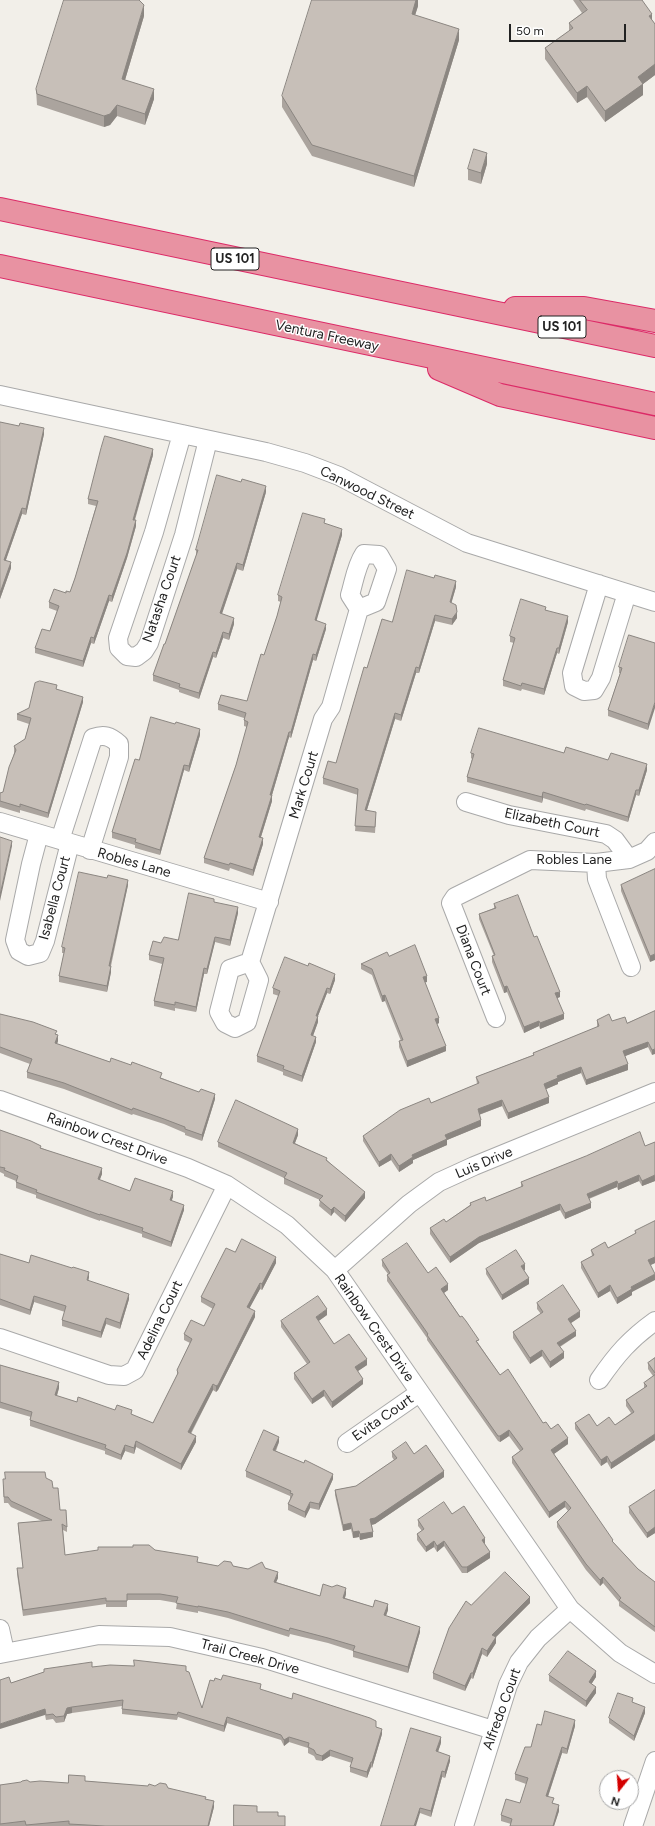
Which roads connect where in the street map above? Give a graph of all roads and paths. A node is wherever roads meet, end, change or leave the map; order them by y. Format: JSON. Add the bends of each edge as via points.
{"nodes":[{"id":1,"x":0,"y":209,"type":"edge"},
{"id":2,"x":0,"y":266,"type":"edge"},
{"id":3,"x":470,"y":308,"type":"junction"},
{"id":4,"x":655,"y":321,"type":"edge"},
{"id":5,"x":655,"y":346,"type":"edge"},
{"id":6,"x":394,"y":350,"type":"junction"},
{"id":7,"x":0,"y":395,"type":"edge"},
{"id":8,"x":655,"y":404,"type":"edge"},
{"id":9,"x":655,"y":428,"type":"edge"},
{"id":10,"x":182,"y":434,"type":"junction"},
{"id":11,"x":208,"y":440,"type":"junction"},
{"id":12,"x":144,"y":562,"type":"junction"},
{"id":13,"x":172,"y":570,"type":"junction"},
{"id":14,"x":599,"y":584,"type":"junction"},
{"id":15,"x":627,"y":593,"type":"junction"},
{"id":16,"x":655,"y":602,"type":"edge"},
{"id":17,"x":359,"y":609,"type":"dead end"},
{"id":18,"x":466,"y":802,"type":"dead end"},
{"id":19,"x":0,"y":822,"type":"edge"},
{"id":20,"x":39,"y":834,"type":"junction"},
{"id":21,"x":65,"y":842,"type":"junction"},
{"id":22,"x":655,"y":842,"type":"edge"},
{"id":23,"x":90,"y":850,"type":"junction"},
{"id":24,"x":629,"y":859,"type":"junction"},
{"id":25,"x":596,"y":864,"type":"junction"},
{"id":26,"x":269,"y":902,"type":"junction"},
{"id":27,"x":451,"y":903,"type":"joint"},
{"id":28,"x":250,"y":962,"type":"dead end"},
{"id":29,"x":631,"y":967,"type":"dead end"},
{"id":30,"x":496,"y":1018,"type":"dead end"},
{"id":31,"x":655,"y":1092,"type":"edge"},
{"id":32,"x":0,"y":1100,"type":"edge"},
{"id":33,"x":227,"y":1185,"type":"junction"},
{"id":34,"x":335,"y":1270,"type":"junction"},
{"id":35,"x":655,"y":1321,"type":"edge"},
{"id":36,"x":0,"y":1338,"type":"edge"},
{"id":37,"x":599,"y":1380,"type":"dead end"},
{"id":38,"x":419,"y":1394,"type":"junction"},
{"id":39,"x":347,"y":1443,"type":"dead end"},
{"id":40,"x":570,"y":1609,"type":"junction"},
{"id":41,"x":0,"y":1629,"type":"edge"},
{"id":42,"x":3,"y":1653,"type":"edge"},
{"id":43,"x":655,"y":1674,"type":"edge"},
{"id":44,"x":493,"y":1730,"type":"junction"},
{"id":45,"x":655,"y":1761,"type":"edge"},
{"id":46,"x":464,"y":1826,"type":"edge"},
{"id":47,"x":633,"y":1826,"type":"edge"}],
"edges":[{"from":1,"to":3,"type":"highway","number":"US 101"},
{"from":2,"to":6,"type":"highway","name":"Ventura Freeway"},
{"from":3,"to":4,"type":"highway","via":[[584,308]]},
{"from":3,"to":5,"type":"highway","number":"US 101"},
{"from":6,"to":8,"type":"highway","name":"Ventura Freeway"},
{"from":6,"to":9,"type":"highway","via":[[500,395]]},
{"from":7,"to":10,"type":"street","name":"Canwood Street"},
{"from":10,"to":11,"type":"street","name":"Canwood Street"},
{"from":10,"to":12,"type":"street","name":"Natasha Court"},
{"from":11,"to":13,"type":"street","name":"Natasha Court"},
{"from":11,"to":14,"type":"street","name":"Canwood Street","via":[[305,463],[339,476],[467,543]]},
{"from":12,"to":13,"type":"street"},
{"from":12,"to":13,"type":"street","name":"Natasha Court","via":[[118,638],[119,648],[127,656],[136,657],[144,651]]},
{"from":14,"to":15,"type":"street","name":"Canwood Street"},
{"from":14,"to":15,"type":"street","via":[[572,673],[574,686],[584,691],[594,690],[601,678]]},
{"from":15,"to":16,"type":"street","name":"Canwood Street"},
{"from":17,"to":26,"type":"street","name":"Mark Court","via":[[331,707],[324,719]]},
{"from":18,"to":24,"type":"street","name":"Elizabeth Court","via":[[509,815],[606,834],[615,840]]},
{"from":19,"to":20,"type":"street","name":"Robles Lane"},
{"from":20,"to":21,"type":"street","name":"Robles Lane"},
{"from":20,"to":21,"type":"street","name":"Isabella Court","via":[[15,940],[19,951],[28,956],[40,953],[45,941]]},
{"from":21,"to":23,"type":"street","name":"Robles Lane"},
{"from":21,"to":23,"type":"street","name":"Isabella Court","via":[[93,738],[110,736],[119,744],[119,757]]},
{"from":22,"to":24,"type":"street","name":"Robles Lane","via":[[647,851]]},
{"from":23,"to":26,"type":"street","name":"Robles Lane"},
{"from":24,"to":25,"type":"street","name":"Robles Lane"},
{"from":25,"to":27,"type":"street","name":"Robles Lane","via":[[530,860],[466,891],[455,897]]},
{"from":25,"to":29,"type":"street","via":[[597,879]]},
{"from":26,"to":28,"type":"street","name":"Mark Court"},
{"from":27,"to":30,"type":"street","name":"Diana Court"},
{"from":31,"to":34,"type":"street","name":"Luis Drive","via":[[439,1182],[409,1204]]},
{"from":32,"to":33,"type":"street","name":"Rainbow Crest Drive","via":[[188,1168]]},
{"from":33,"to":34,"type":"street","name":"Rainbow Crest Drive","via":[[287,1225]]},
{"from":33,"to":36,"type":"street","name":"Adelina Court","via":[[135,1370],[124,1376],[110,1375]]},
{"from":34,"to":38,"type":"street","name":"Rainbow Crest Drive"},
{"from":35,"to":37,"type":"street","via":[[615,1356]]},
{"from":38,"to":39,"type":"street","name":"Evita Court"},
{"from":38,"to":40,"type":"street","name":"Rainbow Crest Drive"},
{"from":40,"to":43,"type":"street","name":"Rainbow Crest Drive","via":[[620,1653]]},
{"from":40,"to":44,"type":"street","name":"Alfredo Court","via":[[538,1638],[519,1662],[508,1685]]},
{"from":41,"to":42,"type":"street"},
{"from":42,"to":44,"type":"street","name":"Trail Creek Drive","via":[[99,1635],[170,1637],[262,1658]]},
{"from":44,"to":46,"type":"street","name":"Alfredo Court"},
{"from":45,"to":47,"type":"street"}]}
